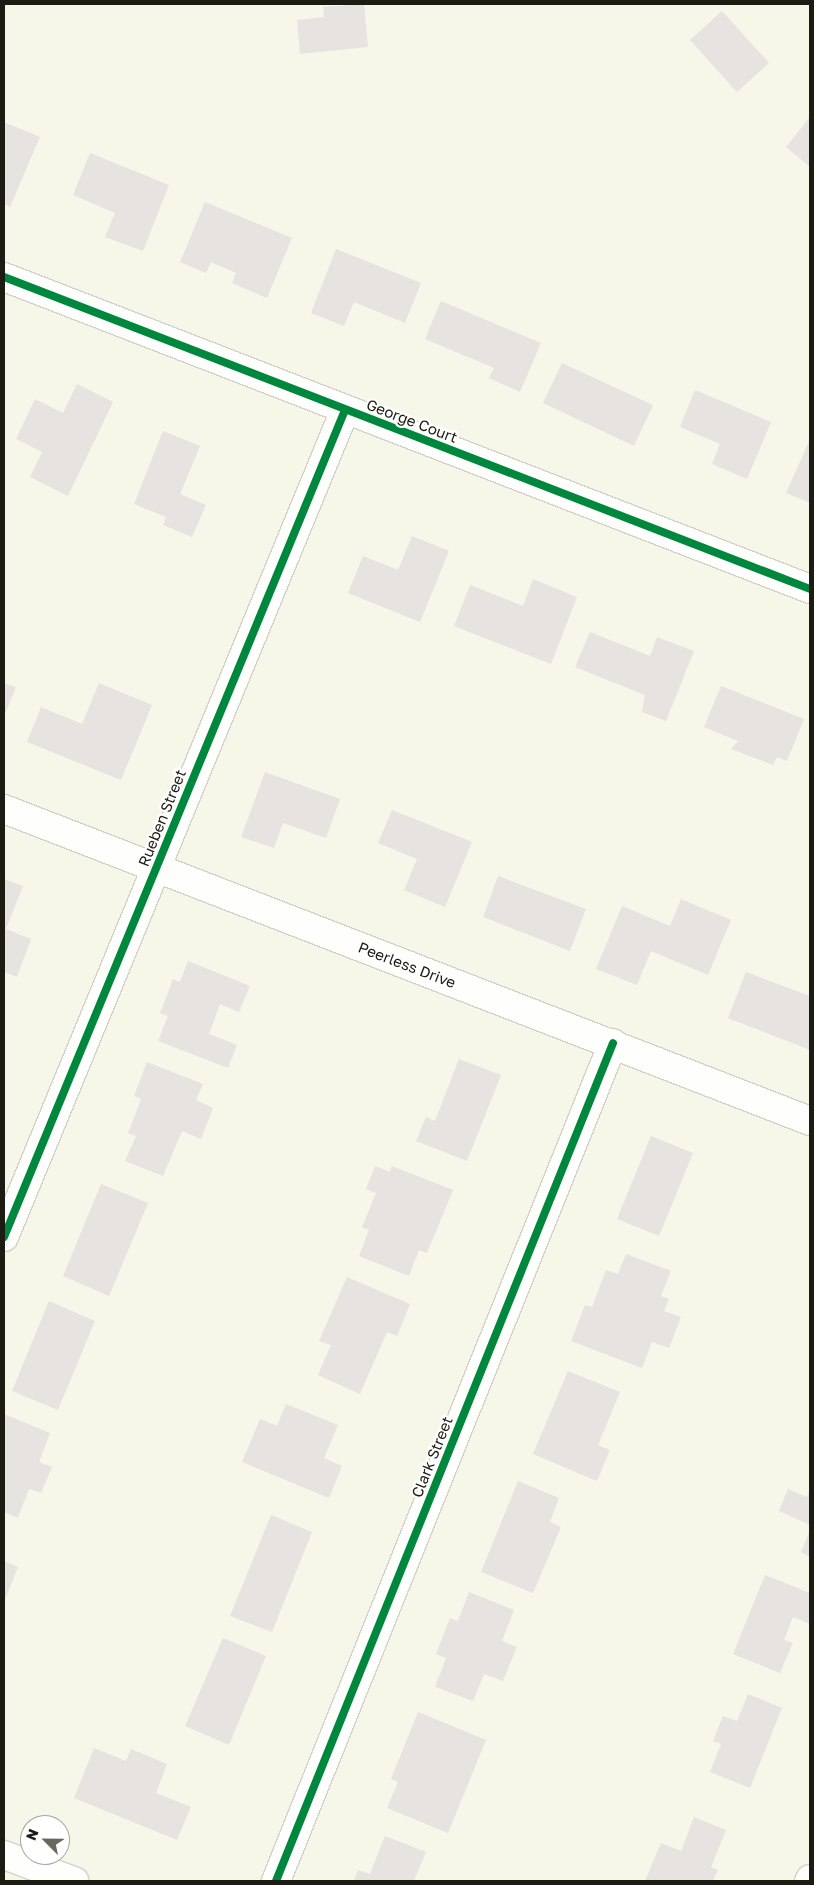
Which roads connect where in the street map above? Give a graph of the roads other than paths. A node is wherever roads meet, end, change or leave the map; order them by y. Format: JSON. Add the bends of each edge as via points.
{"nodes":[{"id":1,"x":4,"y":277,"type":"edge"},
{"id":2,"x":344,"y":410,"type":"junction"},
{"id":3,"x":810,"y":589,"type":"edge"},
{"id":4,"x":4,"y":809,"type":"edge"},
{"id":5,"x":156,"y":869,"type":"junction"},
{"id":6,"x":613,"y":1043,"type":"junction"},
{"id":7,"x":810,"y":1121,"type":"edge"},
{"id":8,"x":4,"y":1237,"type":"edge"},
{"id":9,"x":4,"y":1855,"type":"edge"},
{"id":10,"x":74,"y":1881,"type":"edge"},
{"id":11,"x":276,"y":1881,"type":"edge"}],
"edges":[{"from":1,"to":2,"type":"street","name":"George Court"},
{"from":2,"to":3,"type":"street","name":"George Court"},
{"from":2,"to":5,"type":"street","name":"Rueben Street"},
{"from":4,"to":5,"type":"street","name":"Peerless Drive"},
{"from":5,"to":6,"type":"street","name":"Peerless Drive"},
{"from":5,"to":8,"type":"street","name":"Rueben Street"},
{"from":6,"to":7,"type":"street","name":"Peerless Drive"},
{"from":6,"to":11,"type":"street","name":"Clark Street"},
{"from":9,"to":10,"type":"street"}]}
